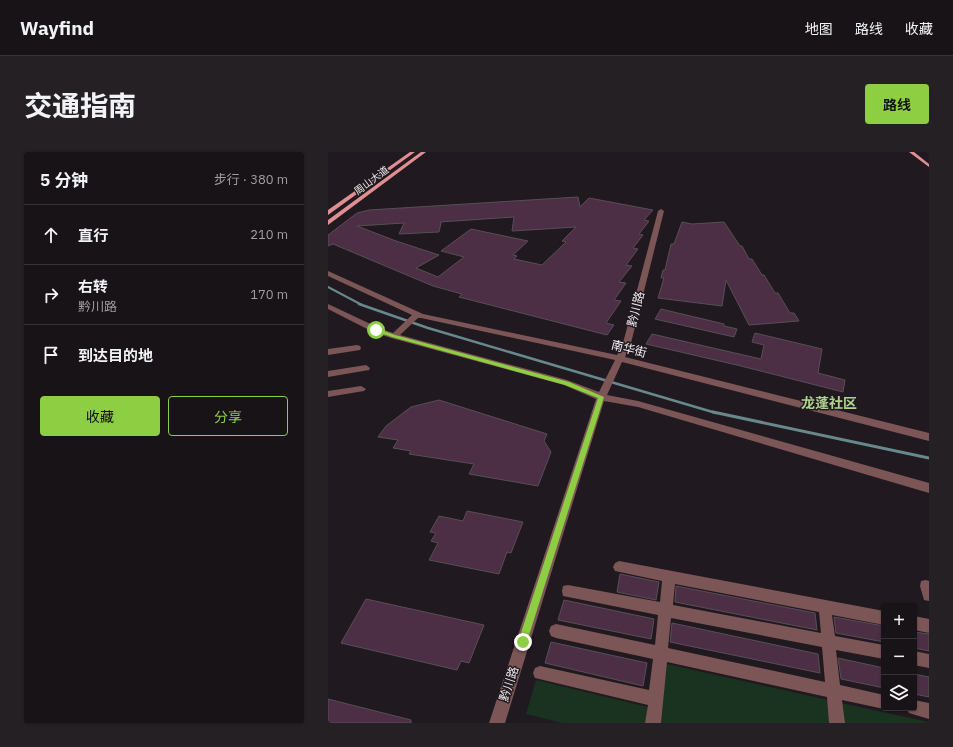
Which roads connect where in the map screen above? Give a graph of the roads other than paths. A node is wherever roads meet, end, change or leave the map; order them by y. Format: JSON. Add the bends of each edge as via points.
{"nodes":[{"id":1,"x":412,"y":152,"type":"edge"},
{"id":2,"x":424,"y":152,"type":"edge"},
{"id":3,"x":911,"y":152,"type":"edge"},
{"id":4,"x":929,"y":166,"type":"edge"},
{"id":5,"x":661,"y":211,"type":"dead end"},
{"id":6,"x":328,"y":213,"type":"edge"},
{"id":7,"x":328,"y":223,"type":"edge"},
{"id":8,"x":328,"y":274,"type":"edge"},
{"id":9,"x":328,"y":306,"type":"edge"},
{"id":10,"x":418,"y":314,"type":"junction"},
{"id":11,"x":394,"y":336,"type":"junction"},
{"id":12,"x":357,"y":348,"type":"dead end"},
{"id":13,"x":328,"y":352,"type":"edge"},
{"id":14,"x":619,"y":358,"type":"junction"},
{"id":15,"x":366,"y":368,"type":"dead end"},
{"id":16,"x":328,"y":374,"type":"edge"},
{"id":17,"x":361,"y":389,"type":"dead end"},
{"id":18,"x":328,"y":394,"type":"edge"},
{"id":19,"x":602,"y":395,"type":"junction"},
{"id":20,"x":929,"y":437,"type":"edge"},
{"id":21,"x":929,"y":488,"type":"edge"},
{"id":22,"x":619,"y":567,"type":"dead end"},
{"id":23,"x":669,"y":577,"type":"junction"},
{"id":24,"x":568,"y":591,"type":"dead end"},
{"id":25,"x":825,"y":608,"type":"junction"},
{"id":26,"x":665,"y":610,"type":"junction"},
{"id":27,"x":881,"y":617,"type":"edge"},
{"id":28,"x":917,"y":624,"type":"edge"},
{"id":29,"x":929,"y":626,"type":"edge"},
{"id":30,"x":556,"y":631,"type":"dead end"},
{"id":31,"x":829,"y":642,"type":"junction"},
{"id":32,"x":881,"y":651,"type":"edge"},
{"id":33,"x":661,"y":654,"type":"junction"},
{"id":34,"x":917,"y":659,"type":"edge"},
{"id":35,"x":929,"y":661,"type":"edge"},
{"id":36,"x":540,"y":673,"type":"dead end"},
{"id":37,"x":833,"y":691,"type":"junction"},
{"id":38,"x":656,"y":699,"type":"junction"},
{"id":39,"x":881,"y":701,"type":"edge"},
{"id":40,"x":917,"y":709,"type":"edge"},
{"id":41,"x":929,"y":711,"type":"edge"},
{"id":42,"x":497,"y":723,"type":"edge"},
{"id":43,"x":653,"y":723,"type":"edge"},
{"id":44,"x":837,"y":723,"type":"edge"}],
"edges":[{"from":1,"to":6,"type":"main road","name":"周山大道"},
{"from":2,"to":7,"type":"main road","name":"周山大道"},
{"from":3,"to":4,"type":"main road"},
{"from":5,"to":14,"type":"street","name":"黔川路","via":[[628,343]]},
{"from":8,"to":10,"type":"street","name":"南华街"},
{"from":9,"to":11,"type":"street"},
{"from":10,"to":11,"type":"street"},
{"from":10,"to":14,"type":"street","name":"南华街"},
{"from":11,"to":19,"type":"street"},
{"from":12,"to":13,"type":"street"},
{"from":14,"to":19,"type":"street","name":"黔川路"},
{"from":14,"to":20,"type":"street","name":"南华街"},
{"from":15,"to":16,"type":"street"},
{"from":17,"to":18,"type":"street"},
{"from":19,"to":21,"type":"street"},
{"from":19,"to":42,"type":"street","name":"黔川路"},
{"from":22,"to":23,"type":"street"},
{"from":23,"to":25,"type":"street"},
{"from":23,"to":26,"type":"street"},
{"from":24,"to":26,"type":"street"},
{"from":25,"to":27,"type":"street"},
{"from":25,"to":31,"type":"street"},
{"from":26,"to":31,"type":"street"},
{"from":26,"to":33,"type":"street"},
{"from":28,"to":29,"type":"street"},
{"from":30,"to":33,"type":"street"},
{"from":31,"to":32,"type":"street"},
{"from":31,"to":37,"type":"street"},
{"from":33,"to":37,"type":"street"},
{"from":33,"to":38,"type":"street"},
{"from":34,"to":35,"type":"street"},
{"from":36,"to":38,"type":"street"},
{"from":37,"to":39,"type":"street"},
{"from":37,"to":44,"type":"street"},
{"from":38,"to":43,"type":"street"},
{"from":40,"to":41,"type":"street"}]}
